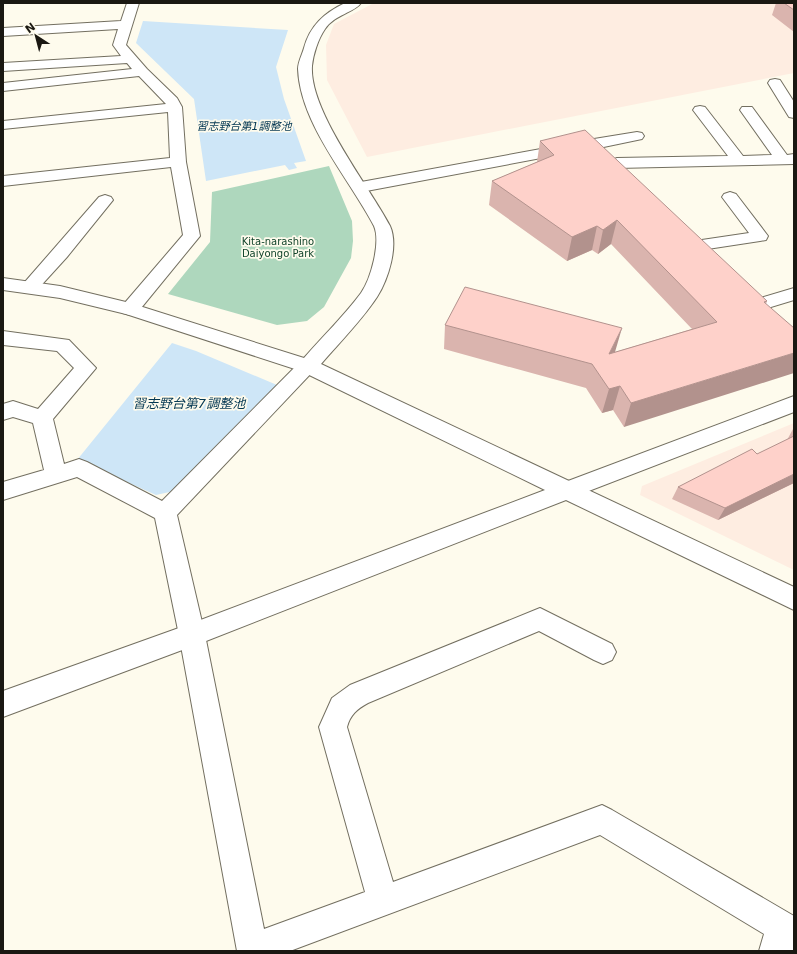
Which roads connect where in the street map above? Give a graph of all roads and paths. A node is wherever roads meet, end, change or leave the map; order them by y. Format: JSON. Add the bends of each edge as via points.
{"nodes":[{"id":1,"x":133,"y":3,"type":"edge"},
{"id":2,"x":355,"y":3,"type":"edge"},
{"id":3,"x":125,"y":25,"type":"junction"},
{"id":4,"x":3,"y":32,"type":"edge"},
{"id":5,"x":130,"y":59,"type":"junction"},
{"id":6,"x":3,"y":67,"type":"edge"},
{"id":7,"x":142,"y":72,"type":"junction"},
{"id":8,"x":775,"y":83,"type":"dead end"},
{"id":9,"x":3,"y":87,"type":"edge"},
{"id":10,"x":175,"y":107,"type":"junction"},
{"id":11,"x":700,"y":110,"type":"dead end"},
{"id":12,"x":747,"y":110,"type":"dead end"},
{"id":13,"x":794,"y":114,"type":"edge"},
{"id":14,"x":3,"y":125,"type":"edge"},
{"id":15,"x":637,"y":136,"type":"dead end"},
{"id":16,"x":594,"y":144,"type":"junction"},
{"id":17,"x":788,"y":159,"type":"edge"},
{"id":18,"x":739,"y":160,"type":"junction"},
{"id":19,"x":178,"y":162,"type":"junction"},
{"id":20,"x":616,"y":163,"type":"junction"},
{"id":21,"x":633,"y":179,"type":"edge"},
{"id":22,"x":3,"y":181,"type":"edge"},
{"id":23,"x":361,"y":187,"type":"junction"},
{"id":24,"x":730,"y":196,"type":"dead end"},
{"id":25,"x":105,"y":200,"type":"dead end"},
{"id":26,"x":701,"y":245,"type":"edge"},
{"id":27,"x":3,"y":284,"type":"edge"},
{"id":28,"x":30,"y":287,"type":"junction"},
{"id":29,"x":794,"y":294,"type":"edge"},
{"id":30,"x":130,"y":309,"type":"junction"},
{"id":31,"x":777,"y":318,"type":"edge"},
{"id":32,"x":3,"y":338,"type":"edge"},
{"id":33,"x":308,"y":366,"type":"junction"},
{"id":34,"x":794,"y":404,"type":"edge"},
{"id":35,"x":3,"y":412,"type":"edge"},
{"id":36,"x":42,"y":418,"type":"junction"},
{"id":37,"x":56,"y":475,"type":"junction"},
{"id":38,"x":568,"y":490,"type":"junction"},
{"id":39,"x":3,"y":491,"type":"edge"},
{"id":40,"x":165,"y":513,"type":"junction"},
{"id":41,"x":794,"y":599,"type":"edge"},
{"id":42,"x":192,"y":635,"type":"junction"},
{"id":43,"x":603,"y":652,"type":"dead end"},
{"id":44,"x":3,"y":704,"type":"edge"},
{"id":45,"x":383,"y":900,"type":"junction"},
{"id":46,"x":784,"y":938,"type":"edge"},
{"id":47,"x":253,"y":950,"type":"edge"}],
"edges":[{"from":1,"to":3,"type":"street"},
{"from":2,"to":23,"type":"street","via":[[329,16],[319,25],[311,43],[305,68],[310,95],[323,126]]},
{"from":3,"to":4,"type":"street"},
{"from":3,"to":5,"type":"street","via":[[119,45]]},
{"from":5,"to":6,"type":"street"},
{"from":5,"to":7,"type":"street"},
{"from":7,"to":9,"type":"street"},
{"from":7,"to":10,"type":"street"},
{"from":8,"to":13,"type":"street"},
{"from":10,"to":14,"type":"street"},
{"from":10,"to":19,"type":"street"},
{"from":11,"to":18,"type":"street"},
{"from":12,"to":17,"type":"street"},
{"from":15,"to":16,"type":"street"},
{"from":16,"to":20,"type":"street"},
{"from":16,"to":23,"type":"street"},
{"from":17,"to":18,"type":"street"},
{"from":18,"to":20,"type":"street"},
{"from":19,"to":22,"type":"street"},
{"from":19,"to":30,"type":"street","via":[[192,236]]},
{"from":20,"to":21,"type":"street"},
{"from":23,"to":33,"type":"street","via":[[385,232],[382,263],[377,281],[369,295]]},
{"from":24,"to":26,"type":"street","via":[[760,236]]},
{"from":25,"to":28,"type":"street"},
{"from":27,"to":28,"type":"street"},
{"from":28,"to":30,"type":"street"},
{"from":29,"to":31,"type":"street","via":[[755,299]]},
{"from":30,"to":33,"type":"street"},
{"from":32,"to":36,"type":"street","via":[[62,345],[86,368]]},
{"from":33,"to":38,"type":"street"},
{"from":33,"to":40,"type":"street"},
{"from":34,"to":38,"type":"street"},
{"from":35,"to":36,"type":"street","via":[[13,409]]},
{"from":36,"to":37,"type":"street"},
{"from":37,"to":39,"type":"street"},
{"from":37,"to":40,"type":"street","via":[[79,468]]},
{"from":38,"to":41,"type":"street"},
{"from":38,"to":42,"type":"street"},
{"from":40,"to":42,"type":"street"},
{"from":42,"to":44,"type":"street"},
{"from":42,"to":47,"type":"street"},
{"from":43,"to":45,"type":"street","via":[[540,619],[345,701],[337,712],[333,727]]},
{"from":45,"to":46,"type":"street","via":[[602,820]]},
{"from":45,"to":47,"type":"street"}]}
